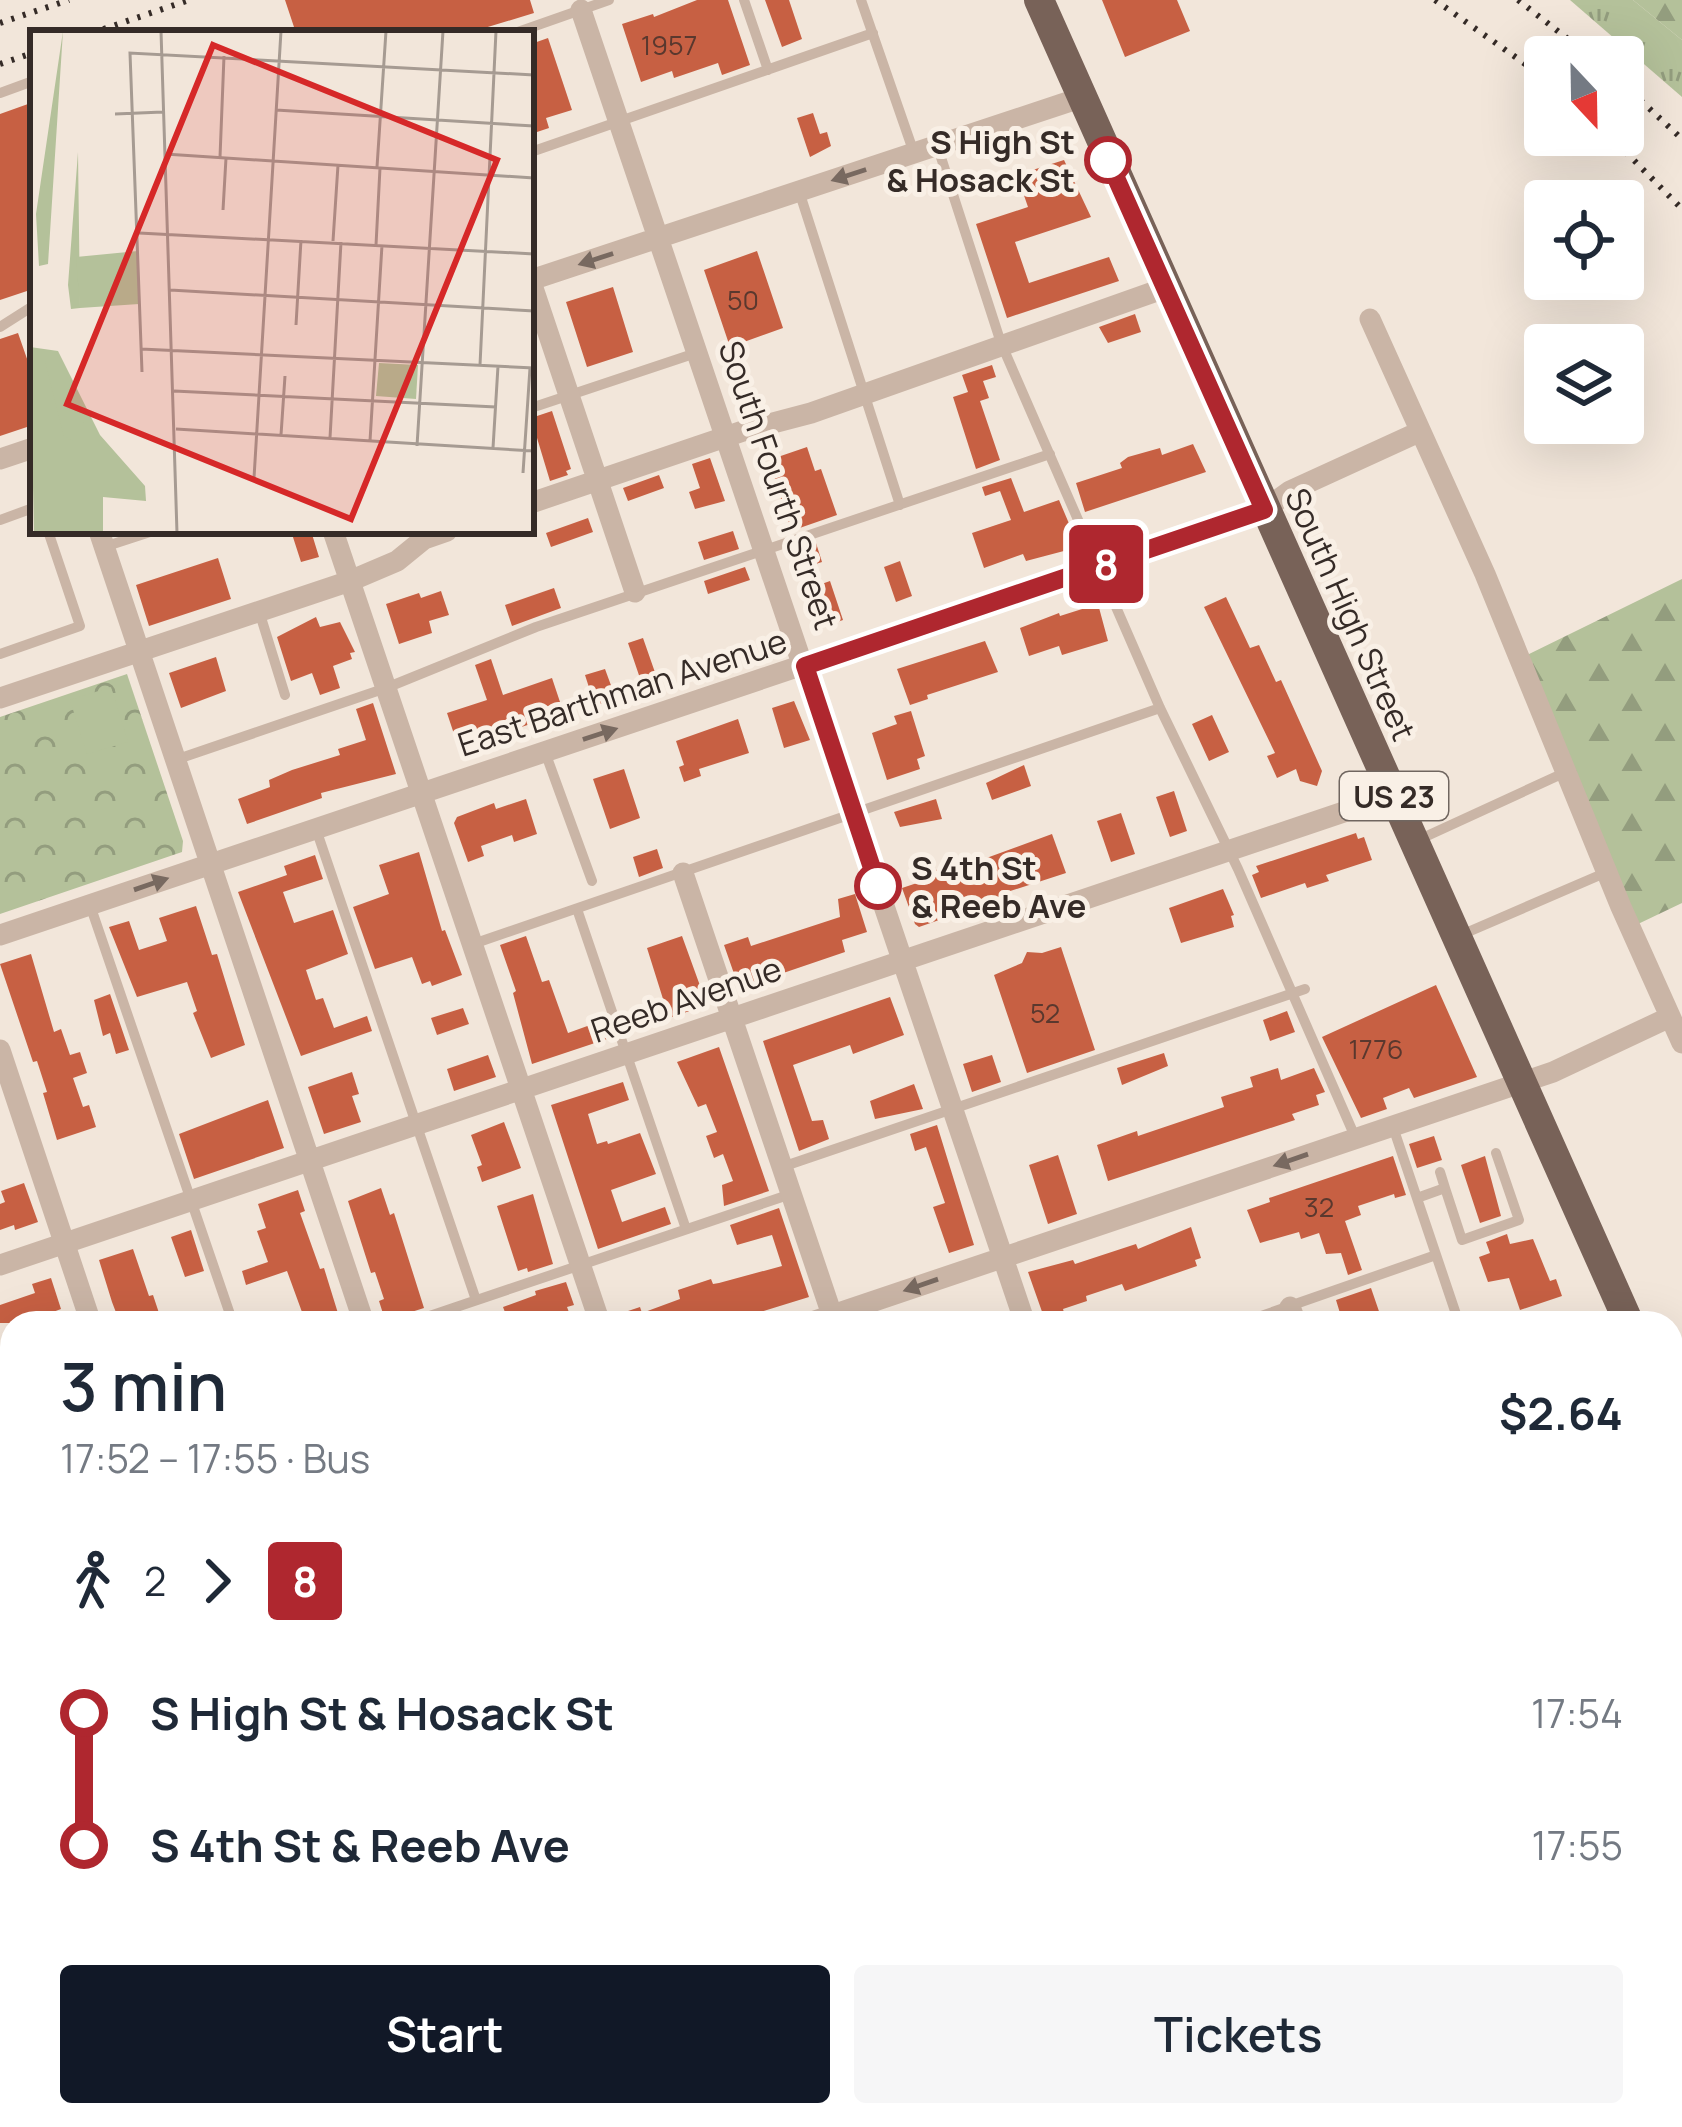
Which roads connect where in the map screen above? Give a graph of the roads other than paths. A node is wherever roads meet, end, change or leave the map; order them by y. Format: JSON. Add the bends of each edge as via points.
{"nodes":[{"id":1,"x":609,"y":0,"type":"edge"},
{"id":2,"x":744,"y":0,"type":"edge"},
{"id":3,"x":861,"y":0,"type":"edge"},
{"id":4,"x":1039,"y":0,"type":"edge"},
{"id":5,"x":581,"y":10,"type":"junction"},
{"id":6,"x":524,"y":30,"type":"edge"},
{"id":7,"x":873,"y":33,"type":"junction"},
{"id":8,"x":768,"y":70,"type":"junction"},
{"id":9,"x":30,"y":83,"type":"edge"},
{"id":10,"x":0,"y":93,"type":"edge"},
{"id":11,"x":1080,"y":98,"type":"junction"},
{"id":12,"x":620,"y":121,"type":"junction"},
{"id":13,"x":938,"y":146,"type":"junction"},
{"id":14,"x":534,"y":151,"type":"edge"},
{"id":15,"x":914,"y":153,"type":"junction"},
{"id":16,"x":799,"y":191,"type":"junction"},
{"id":17,"x":660,"y":237,"type":"junction"},
{"id":18,"x":534,"y":280,"type":"edge"},
{"id":19,"x":1165,"y":288,"type":"junction"},
{"id":20,"x":534,"y":290,"type":"edge"},
{"id":21,"x":30,"y":308,"type":"edge"},
{"id":22,"x":1370,"y":320,"type":"dead end"},
{"id":23,"x":0,"y":326,"type":"edge"},
{"id":24,"x":1001,"y":343,"type":"junction"},
{"id":25,"x":699,"y":352,"type":"junction"},
{"id":26,"x":862,"y":395,"type":"junction"},
{"id":27,"x":569,"y":396,"type":"junction"},
{"id":28,"x":534,"y":407,"type":"edge"},
{"id":29,"x":1418,"y":432,"type":"junction"},
{"id":30,"x":728,"y":436,"type":"junction"},
{"id":31,"x":30,"y":449,"type":"edge"},
{"id":32,"x":1050,"y":454,"type":"junction"},
{"id":33,"x":0,"y":459,"type":"edge"},
{"id":34,"x":598,"y":481,"type":"junction"},
{"id":35,"x":534,"y":502,"type":"edge"},
{"id":36,"x":900,"y":505,"type":"junction"},
{"id":37,"x":30,"y":509,"type":"edge"},
{"id":38,"x":1264,"y":510,"type":"junction"},
{"id":39,"x":0,"y":520,"type":"edge"},
{"id":40,"x":48,"y":534,"type":"edge"},
{"id":41,"x":134,"y":534,"type":"edge"},
{"id":42,"x":334,"y":534,"type":"edge"},
{"id":43,"x":438,"y":534,"type":"edge"},
{"id":44,"x":102,"y":539,"type":"edge"},
{"id":45,"x":766,"y":550,"type":"junction"},
{"id":46,"x":1102,"y":565,"type":"junction"},
{"id":47,"x":350,"y":580,"type":"junction"},
{"id":48,"x":635,"y":592,"type":"junction"},
{"id":49,"x":260,"y":611,"type":"junction"},
{"id":50,"x":139,"y":651,"type":"junction"},
{"id":51,"x":0,"y":654,"type":"edge"},
{"id":52,"x":805,"y":666,"type":"junction"},
{"id":53,"x":386,"y":688,"type":"junction"},
{"id":54,"x":285,"y":694,"type":"dead end"},
{"id":55,"x":0,"y":698,"type":"edge"},
{"id":56,"x":1160,"y":708,"type":"junction"},
{"id":57,"x":545,"y":752,"type":"junction"},
{"id":58,"x":175,"y":760,"type":"junction"},
{"id":59,"x":1566,"y":772,"type":"junction"},
{"id":60,"x":422,"y":793,"type":"junction"},
{"id":61,"x":1394,"y":795,"type":"junction"},
{"id":62,"x":854,"y":813,"type":"junction"},
{"id":63,"x":316,"y":829,"type":"junction"},
{"id":64,"x":1414,"y":842,"type":"junction"},
{"id":65,"x":1229,"y":851,"type":"junction"},
{"id":66,"x":210,"y":864,"type":"junction"},
{"id":67,"x":1607,"y":872,"type":"junction"},
{"id":68,"x":683,"y":873,"type":"junction"},
{"id":69,"x":592,"y":881,"type":"dead end"},
{"id":70,"x":90,"y":905,"type":"junction"},
{"id":71,"x":577,"y":909,"type":"junction"},
{"id":72,"x":0,"y":935,"type":"edge"},
{"id":73,"x":1457,"y":937,"type":"junction"},
{"id":74,"x":473,"y":944,"type":"junction"},
{"id":75,"x":903,"y":961,"type":"junction"},
{"id":76,"x":1305,"y":988,"type":"dead end"},
{"id":77,"x":1291,"y":994,"type":"junction"},
{"id":78,"x":1676,"y":1015,"type":"edge"},
{"id":79,"x":732,"y":1018,"type":"junction"},
{"id":80,"x":1682,"y":1043,"type":"edge"},
{"id":81,"x":0,"y":1050,"type":"edge"},
{"id":82,"x":627,"y":1054,"type":"junction"},
{"id":83,"x":1521,"y":1082,"type":"junction"},
{"id":84,"x":522,"y":1089,"type":"junction"},
{"id":85,"x":8,"y":1098,"type":"edge"},
{"id":86,"x":953,"y":1108,"type":"junction"},
{"id":87,"x":415,"y":1125,"type":"junction"},
{"id":88,"x":1393,"y":1126,"type":"junction"},
{"id":89,"x":1355,"y":1138,"type":"junction"},
{"id":90,"x":1496,"y":1153,"type":"dead end"},
{"id":91,"x":309,"y":1161,"type":"junction"},
{"id":92,"x":782,"y":1167,"type":"junction"},
{"id":93,"x":1440,"y":1172,"type":"dead end"},
{"id":94,"x":1445,"y":1188,"type":"junction"},
{"id":95,"x":791,"y":1194,"type":"junction"},
{"id":96,"x":1417,"y":1198,"type":"junction"},
{"id":97,"x":191,"y":1201,"type":"junction"},
{"id":98,"x":686,"y":1229,"type":"junction"},
{"id":99,"x":65,"y":1243,"type":"junction"},
{"id":100,"x":1436,"y":1255,"type":"junction"},
{"id":101,"x":1004,"y":1257,"type":"junction"},
{"id":102,"x":580,"y":1264,"type":"junction"},
{"id":103,"x":0,"y":1265,"type":"edge"},
{"id":104,"x":476,"y":1300,"type":"junction"},
{"id":105,"x":87,"y":1311,"type":"edge"},
{"id":106,"x":228,"y":1311,"type":"edge"},
{"id":107,"x":360,"y":1311,"type":"edge"},
{"id":108,"x":444,"y":1311,"type":"edge"},
{"id":109,"x":596,"y":1311,"type":"edge"},
{"id":110,"x":818,"y":1311,"type":"edge"},
{"id":111,"x":846,"y":1311,"type":"edge"},
{"id":112,"x":1021,"y":1311,"type":"edge"},
{"id":113,"x":1303,"y":1311,"type":"edge"},
{"id":114,"x":1455,"y":1311,"type":"edge"},
{"id":115,"x":1624,"y":1311,"type":"edge"}],
"edges":[{"from":1,"to":5,"type":"lane"},
{"from":2,"to":8,"type":"lane"},
{"from":3,"to":7,"type":"lane"},
{"from":4,"to":11,"type":"main road","name":"South High Street","number":"US 23"},
{"from":5,"to":6,"type":"lane"},
{"from":5,"to":12,"type":"street","name":"South Fourth Street"},
{"from":7,"to":8,"type":"lane"},
{"from":7,"to":15,"type":"lane"},
{"from":8,"to":12,"type":"lane"},
{"from":9,"to":10,"type":"lane"},
{"from":11,"to":13,"type":"street"},
{"from":11,"to":19,"type":"main road","name":"South High Street","number":"US 23"},
{"from":12,"to":14,"type":"lane"},
{"from":12,"to":17,"type":"street","name":"South Fourth Street"},
{"from":13,"to":15,"type":"street"},
{"from":13,"to":24,"type":"lane"},
{"from":15,"to":16,"type":"street","one_way":true},
{"from":16,"to":17,"type":"street"},
{"from":16,"to":26,"type":"lane"},
{"from":17,"to":18,"type":"street","one_way":true},
{"from":17,"to":25,"type":"street","name":"South Fourth Street"},
{"from":19,"to":24,"type":"street"},
{"from":19,"to":38,"type":"main road","name":"South High Street","number":"US 23"},
{"from":20,"to":27,"type":"street"},
{"from":21,"to":23,"type":"lane"},
{"from":22,"to":29,"type":"street"},
{"from":24,"to":26,"type":"street"},
{"from":24,"to":32,"type":"lane"},
{"from":25,"to":27,"type":"lane"},
{"from":25,"to":30,"type":"street","name":"South Fourth Street"},
{"from":26,"to":30,"type":"street"},
{"from":26,"to":36,"type":"lane"},
{"from":27,"to":28,"type":"lane"},
{"from":27,"to":34,"type":"street"},
{"from":29,"to":38,"type":"street","name":"East Barthman Avenue","via":[[1290,490]]},
{"from":29,"to":59,"type":"street"},
{"from":30,"to":34,"type":"street"},
{"from":30,"to":45,"type":"street","name":"South Fourth Street"},
{"from":31,"to":33,"type":"street"},
{"from":32,"to":36,"type":"lane"},
{"from":32,"to":46,"type":"lane"},
{"from":34,"to":35,"type":"street"},
{"from":34,"to":48,"type":"street"},
{"from":36,"to":45,"type":"lane"},
{"from":37,"to":39,"type":"lane"},
{"from":38,"to":46,"type":"street","name":"East Barthman Avenue"},
{"from":38,"to":61,"type":"main road","name":"South High Street","number":"US 23"},
{"from":40,"to":51,"type":"lane","via":[[80,626]]},
{"from":41,"to":44,"type":"lane"},
{"from":42,"to":47,"type":"street"},
{"from":43,"to":47,"type":"street"},
{"from":44,"to":50,"type":"street"},
{"from":45,"to":48,"type":"lane"},
{"from":45,"to":52,"type":"street","name":"South Fourth Street"},
{"from":46,"to":52,"type":"street","name":"East Barthman Avenue"},
{"from":46,"to":56,"type":"lane"},
{"from":47,"to":49,"type":"street"},
{"from":47,"to":53,"type":"street"},
{"from":48,"to":53,"type":"lane"},
{"from":49,"to":50,"type":"street"},
{"from":49,"to":54,"type":"lane"},
{"from":50,"to":55,"type":"street"},
{"from":50,"to":58,"type":"street"},
{"from":57,"to":52,"type":"street","name":"East Barthman Avenue","one_way":true},
{"from":52,"to":62,"type":"street","name":"South Fourth Street"},
{"from":53,"to":58,"type":"lane"},
{"from":53,"to":60,"type":"street"},
{"from":56,"to":62,"type":"lane"},
{"from":56,"to":65,"type":"lane"},
{"from":57,"to":60,"type":"street","name":"East Barthman Avenue"},
{"from":57,"to":69,"type":"lane"},
{"from":58,"to":66,"type":"street"},
{"from":59,"to":64,"type":"lane"},
{"from":59,"to":67,"type":"street"},
{"from":60,"to":63,"type":"street","name":"East Barthman Avenue"},
{"from":60,"to":74,"type":"street"},
{"from":61,"to":64,"type":"main road","name":"South High Street","number":"US 23"},
{"from":61,"to":65,"type":"street","name":"Reeb Avenue"},
{"from":62,"to":68,"type":"lane"},
{"from":62,"to":75,"type":"street","name":"South Fourth Street"},
{"from":63,"to":66,"type":"street","name":"East Barthman Avenue"},
{"from":63,"to":87,"type":"lane"},
{"from":64,"to":73,"type":"main road","name":"South High Street","number":"US 23"},
{"from":65,"to":75,"type":"street","name":"Reeb Avenue"},
{"from":65,"to":77,"type":"lane"},
{"from":70,"to":66,"type":"street","name":"East Barthman Avenue","one_way":true},
{"from":66,"to":91,"type":"street"},
{"from":67,"to":73,"type":"lane"},
{"from":67,"to":78,"type":"street"},
{"from":68,"to":71,"type":"lane"},
{"from":68,"to":79,"type":"street"},
{"from":70,"to":72,"type":"street","name":"East Barthman Avenue"},
{"from":70,"to":97,"type":"lane"},
{"from":71,"to":74,"type":"lane"},
{"from":71,"to":82,"type":"lane"},
{"from":73,"to":83,"type":"main road","name":"South High Street","number":"US 23"},
{"from":74,"to":84,"type":"street"},
{"from":75,"to":79,"type":"street","name":"Reeb Avenue"},
{"from":75,"to":86,"type":"street","name":"South Fourth Street"},
{"from":76,"to":77,"type":"lane"},
{"from":77,"to":86,"type":"lane"},
{"from":77,"to":89,"type":"lane"},
{"from":78,"to":80,"type":"street"},
{"from":78,"to":83,"type":"street"},
{"from":79,"to":82,"type":"street","name":"Reeb Avenue"},
{"from":79,"to":92,"type":"street"},
{"from":81,"to":85,"type":"street"},
{"from":82,"to":84,"type":"street","name":"Reeb Avenue"},
{"from":82,"to":98,"type":"lane"},
{"from":83,"to":88,"type":"street"},
{"from":83,"to":115,"type":"main road","name":"South High Street","number":"US 23"},
{"from":84,"to":87,"type":"street","name":"Reeb Avenue"},
{"from":84,"to":102,"type":"street"},
{"from":85,"to":99,"type":"street"},
{"from":86,"to":92,"type":"lane"},
{"from":86,"to":101,"type":"street","name":"South Fourth Street"},
{"from":87,"to":91,"type":"street","name":"Reeb Avenue"},
{"from":87,"to":104,"type":"lane"},
{"from":88,"to":89,"type":"street"},
{"from":88,"to":96,"type":"lane"},
{"from":89,"to":101,"type":"street","one_way":true},
{"from":90,"to":94,"type":"lane","via":[[1519,1220],[1462,1240]]},
{"from":91,"to":97,"type":"street","name":"Reeb Avenue"},
{"from":91,"to":107,"type":"street"},
{"from":92,"to":95,"type":"street"},
{"from":93,"to":94,"type":"lane"},
{"from":94,"to":96,"type":"lane"},
{"from":95,"to":98,"type":"lane"},
{"from":95,"to":110,"type":"street"},
{"from":96,"to":100,"type":"lane"},
{"from":97,"to":99,"type":"street","name":"Reeb Avenue"},
{"from":97,"to":106,"type":"lane"},
{"from":98,"to":102,"type":"lane"},
{"from":99,"to":103,"type":"street","name":"Reeb Avenue"},
{"from":99,"to":105,"type":"street"},
{"from":100,"to":113,"type":"lane"},
{"from":100,"to":114,"type":"lane"},
{"from":101,"to":111,"type":"street","one_way":true},
{"from":101,"to":112,"type":"street","name":"South Fourth Street"},
{"from":102,"to":104,"type":"lane"},
{"from":102,"to":109,"type":"street"},
{"from":104,"to":108,"type":"lane"}]}
